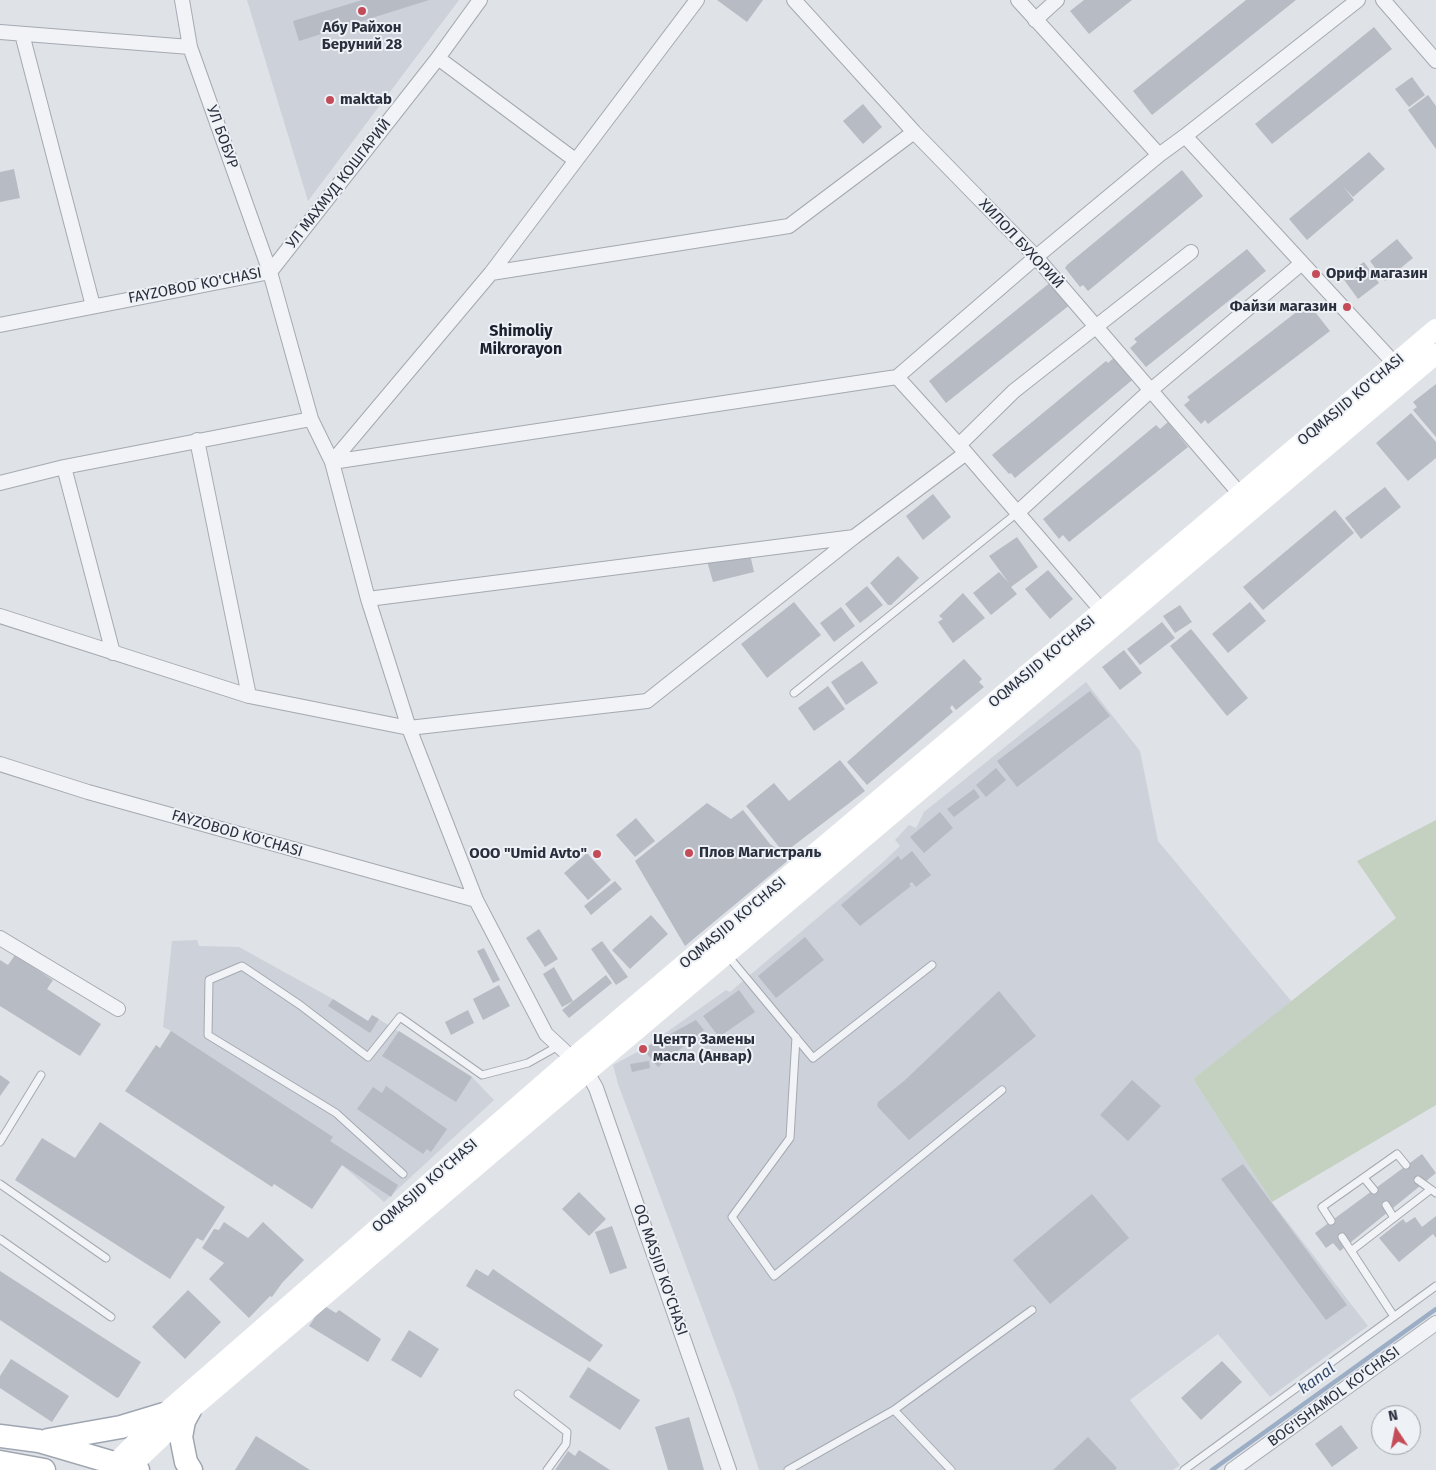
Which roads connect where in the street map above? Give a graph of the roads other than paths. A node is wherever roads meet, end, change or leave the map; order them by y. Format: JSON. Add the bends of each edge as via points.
{"nodes":[{"id":1,"x":182,"y":0,"type":"edge"},
{"id":2,"x":480,"y":0,"type":"edge"},
{"id":3,"x":697,"y":0,"type":"edge"},
{"id":4,"x":794,"y":0,"type":"edge"},
{"id":5,"x":1018,"y":0,"type":"edge"},
{"id":6,"x":1057,"y":0,"type":"edge"},
{"id":7,"x":1358,"y":0,"type":"edge"},
{"id":8,"x":1383,"y":0,"type":"edge"},
{"id":9,"x":1035,"y":20,"type":"junction"},
{"id":10,"x":0,"y":32,"type":"edge"},
{"id":11,"x":22,"y":34,"type":"junction"},
{"id":12,"x":190,"y":47,"type":"junction"},
{"id":13,"x":438,"y":58,"type":"junction"},
{"id":14,"x":1436,"y":61,"type":"edge"},
{"id":15,"x":914,"y":132,"type":"junction"},
{"id":16,"x":1185,"y":136,"type":"junction"},
{"id":17,"x":1159,"y":154,"type":"junction"},
{"id":18,"x":575,"y":160,"type":"junction"},
{"id":19,"x":1191,"y":252,"type":"dead end"},
{"id":20,"x":1036,"y":257,"type":"junction"},
{"id":21,"x":1302,"y":262,"type":"junction"},
{"id":22,"x":270,"y":272,"type":"junction"},
{"id":23,"x":492,"y":273,"type":"junction"},
{"id":24,"x":93,"y":306,"type":"junction"},
{"id":25,"x":0,"y":325,"type":"edge"},
{"id":26,"x":1097,"y":326,"type":"junction"},
{"id":27,"x":1436,"y":329,"type":"edge"},
{"id":28,"x":1436,"y":354,"type":"edge"},
{"id":29,"x":1395,"y":364,"type":"junction"},
{"id":30,"x":897,"y":377,"type":"junction"},
{"id":31,"x":1151,"y":390,"type":"junction"},
{"id":32,"x":1333,"y":414,"type":"junction"},
{"id":33,"x":312,"y":419,"type":"junction"},
{"id":34,"x":1347,"y":431,"type":"junction"},
{"id":35,"x":197,"y":440,"type":"junction"},
{"id":36,"x":963,"y":449,"type":"junction"},
{"id":37,"x":332,"y":462,"type":"junction"},
{"id":38,"x":64,"y":467,"type":"junction"},
{"id":39,"x":0,"y":483,"type":"edge"},
{"id":40,"x":1240,"y":494,"type":"junction"},
{"id":41,"x":1017,"y":512,"type":"junction"},
{"id":42,"x":854,"y":537,"type":"junction"},
{"id":43,"x":368,"y":599,"type":"junction"},
{"id":44,"x":1102,"y":611,"type":"junction"},
{"id":45,"x":0,"y":616,"type":"edge"},
{"id":46,"x":113,"y":653,"type":"junction"},
{"id":47,"x":794,"y":693,"type":"dead end"},
{"id":48,"x":249,"y":696,"type":"junction"},
{"id":49,"x":409,"y":728,"type":"junction"},
{"id":50,"x":0,"y":764,"type":"edge"},
{"id":51,"x":476,"y":900,"type":"junction"},
{"id":52,"x":0,"y":938,"type":"edge"},
{"id":53,"x":726,"y":954,"type":"junction"},
{"id":54,"x":932,"y":965,"type":"dead end"},
{"id":55,"x":118,"y":1009,"type":"dead end"},
{"id":56,"x":796,"y":1037,"type":"junction"},
{"id":57,"x":567,"y":1051,"type":"junction"},
{"id":58,"x":587,"y":1072,"type":"junction"},
{"id":59,"x":40,"y":1075,"type":"dead end"},
{"id":60,"x":1002,"y":1090,"type":"dead end"},
{"id":61,"x":0,"y":1142,"type":"edge"},
{"id":62,"x":1406,"y":1166,"type":"dead end"},
{"id":63,"x":403,"y":1174,"type":"dead end"},
{"id":64,"x":1364,"y":1178,"type":"junction"},
{"id":65,"x":1418,"y":1180,"type":"dead end"},
{"id":66,"x":0,"y":1184,"type":"edge"},
{"id":67,"x":1374,"y":1190,"type":"dead end"},
{"id":68,"x":1433,"y":1192,"type":"edge"},
{"id":69,"x":1386,"y":1205,"type":"dead end"},
{"id":70,"x":1394,"y":1218,"type":"junction"},
{"id":71,"x":1331,"y":1221,"type":"dead end"},
{"id":72,"x":1342,"y":1237,"type":"dead end"},
{"id":73,"x":0,"y":1240,"type":"edge"},
{"id":74,"x":1351,"y":1251,"type":"junction"},
{"id":75,"x":106,"y":1258,"type":"dead end"},
{"id":76,"x":1436,"y":1286,"type":"edge"},
{"id":77,"x":1032,"y":1310,"type":"dead end"},
{"id":78,"x":1393,"y":1315,"type":"junction"},
{"id":79,"x":111,"y":1317,"type":"dead end"},
{"id":80,"x":1436,"y":1324,"type":"edge"},
{"id":81,"x":518,"y":1394,"type":"dead end"},
{"id":82,"x":190,"y":1410,"type":"junction"},
{"id":83,"x":894,"y":1410,"type":"junction"},
{"id":84,"x":164,"y":1414,"type":"junction"},
{"id":85,"x":0,"y":1436,"type":"edge"},
{"id":86,"x":39,"y":1441,"type":"junction"},
{"id":87,"x":0,"y":1462,"type":"edge"},
{"id":88,"x":124,"y":1468,"type":"edge"},
{"id":89,"x":44,"y":1470,"type":"edge"},
{"id":90,"x":191,"y":1470,"type":"edge"},
{"id":91,"x":547,"y":1470,"type":"edge"},
{"id":92,"x":730,"y":1470,"type":"edge"},
{"id":93,"x":788,"y":1470,"type":"edge"},
{"id":94,"x":951,"y":1470,"type":"edge"},
{"id":95,"x":1184,"y":1470,"type":"edge"},
{"id":96,"x":1232,"y":1470,"type":"edge"}],
"edges":[{"from":1,"to":12,"type":"street","name":"УЛ БОБУР"},
{"from":2,"to":13,"type":"street","name":"УЛ МАХМУД КОШГАРИЙ"},
{"from":3,"to":18,"type":"street"},
{"from":4,"to":15,"type":"street","name":"ХИЛОЛ БУХОРИЙ"},
{"from":5,"to":9,"type":"street"},
{"from":6,"to":9,"type":"street"},
{"from":7,"to":16,"type":"street"},
{"from":8,"to":14,"type":"street"},
{"from":9,"to":17,"type":"street"},
{"from":10,"to":11,"type":"street"},
{"from":11,"to":12,"type":"street"},
{"from":11,"to":24,"type":"street"},
{"from":12,"to":22,"type":"street","name":"УЛ БОБУР"},
{"from":13,"to":18,"type":"street"},
{"from":13,"to":22,"type":"street","name":"УЛ МАХМУД КОШГАРИЙ"},
{"from":15,"to":20,"type":"street","name":"ХИЛОЛ БУХОРИЙ"},
{"from":15,"to":23,"type":"street","via":[[789,226]]},
{"from":16,"to":17,"type":"street"},
{"from":16,"to":21,"type":"street"},
{"from":17,"to":20,"type":"street"},
{"from":18,"to":23,"type":"street"},
{"from":19,"to":26,"type":"street"},
{"from":20,"to":26,"type":"street","name":"ХИЛОЛ БУХОРИЙ"},
{"from":20,"to":30,"type":"street"},
{"from":21,"to":29,"type":"street"},
{"from":21,"to":31,"type":"street"},
{"from":22,"to":24,"type":"street","name":"FAYZOBOD KO'CHASI"},
{"from":22,"to":33,"type":"street","name":"FAYZOBOD KO'CHASI"},
{"from":23,"to":37,"type":"street"},
{"from":24,"to":25,"type":"street","name":"FAYZOBOD KO'CHASI"},
{"from":26,"to":31,"type":"street","name":"ХИЛОЛ БУХОРИЙ"},
{"from":26,"to":36,"type":"street","via":[[1014,391]]},
{"from":27,"to":29,"type":"main road","name":"OQMASJID KO'CHASI"},
{"from":28,"to":34,"type":"main road","name":"OQMASJID KO'CHASI"},
{"from":29,"to":32,"type":"main road","name":"OQMASJID KO'CHASI"},
{"from":30,"to":36,"type":"street"},
{"from":30,"to":37,"type":"street"},
{"from":31,"to":40,"type":"street","name":"ХИЛОЛ БУХОРИЙ"},
{"from":31,"to":41,"type":"street"},
{"from":32,"to":34,"type":"main road"},
{"from":32,"to":40,"type":"main road","name":"OQMASJID KO'CHASI"},
{"from":33,"to":35,"type":"street"},
{"from":33,"to":37,"type":"street","name":"FAYZOBOD KO'CHASI"},
{"from":34,"to":53,"type":"main road","name":"OQMASJID KO'CHASI"},
{"from":35,"to":38,"type":"street"},
{"from":35,"to":48,"type":"street"},
{"from":36,"to":41,"type":"street"},
{"from":36,"to":42,"type":"street"},
{"from":37,"to":43,"type":"street","name":"FAYZOBOD KO'CHASI"},
{"from":38,"to":39,"type":"street"},
{"from":38,"to":46,"type":"street"},
{"from":40,"to":44,"type":"main road","name":"OQMASJID KO'CHASI"},
{"from":41,"to":44,"type":"street"},
{"from":41,"to":47,"type":"lane"},
{"from":42,"to":43,"type":"street"},
{"from":42,"to":49,"type":"street","via":[[647,701]]},
{"from":43,"to":49,"type":"street","name":"FAYZOBOD KO'CHASI"},
{"from":44,"to":57,"type":"main road","name":"OQMASJID KO'CHASI"},
{"from":45,"to":46,"type":"street"},
{"from":46,"to":48,"type":"street"},
{"from":48,"to":49,"type":"street"},
{"from":49,"to":51,"type":"street","name":"FAYZOBOD KO'CHASI"},
{"from":50,"to":51,"type":"street","name":"FAYZOBOD KO'CHASI","via":[[88,792]]},
{"from":51,"to":57,"type":"street","name":"FAYZOBOD KO'CHASI","via":[[546,1034]]},
{"from":52,"to":55,"type":"street"},
{"from":53,"to":56,"type":"lane"},
{"from":53,"to":58,"type":"main road","name":"OQMASJID KO'CHASI"},
{"from":54,"to":56,"type":"lane","via":[[813,1058]]},
{"from":56,"to":60,"type":"lane","via":[[790,1138],[732,1217],[774,1276]]},
{"from":57,"to":58,"type":"street","name":"FAYZOBOD KO'CHASI"},
{"from":57,"to":63,"type":"lane","via":[[482,1075],[400,1017],[368,1057],[242,966],[209,980],[208,1035],[336,1113]]},
{"from":57,"to":84,"type":"main road","name":"OQMASJID KO'CHASI"},
{"from":58,"to":82,"type":"main road","name":"OQMASJID KO'CHASI"},
{"from":58,"to":92,"type":"street","name":"OQ MASJID KO'CHASI","via":[[596,1088]]},
{"from":59,"to":61,"type":"lane"},
{"from":62,"to":64,"type":"lane","via":[[1397,1154]]},
{"from":64,"to":67,"type":"lane"},
{"from":64,"to":71,"type":"lane","via":[[1322,1207]]},
{"from":65,"to":68,"type":"lane"},
{"from":66,"to":75,"type":"lane"},
{"from":68,"to":70,"type":"lane"},
{"from":69,"to":70,"type":"lane"},
{"from":70,"to":74,"type":"lane"},
{"from":72,"to":74,"type":"lane"},
{"from":73,"to":79,"type":"lane"},
{"from":74,"to":78,"type":"lane"},
{"from":76,"to":78,"type":"lane"},
{"from":77,"to":83,"type":"lane"},
{"from":78,"to":95,"type":"lane"},
{"from":80,"to":96,"type":"street","name":"BOG'ISHAMOL KO'CHASI"},
{"from":81,"to":91,"type":"lane","via":[[567,1432],[566,1444]]},
{"from":82,"to":88,"type":"main road","name":"OQMASJID KO'CHASI"},
{"from":82,"to":90,"type":"main road","via":[[181,1437]]},
{"from":83,"to":93,"type":"lane"},
{"from":83,"to":94,"type":"lane"},
{"from":84,"to":86,"type":"main road","via":[[101,1432]]},
{"from":84,"to":88,"type":"main road","name":"OQMASJID KO'CHASI"},
{"from":85,"to":86,"type":"main road"},
{"from":86,"to":88,"type":"main road"},
{"from":87,"to":89,"type":"main road"}]}
